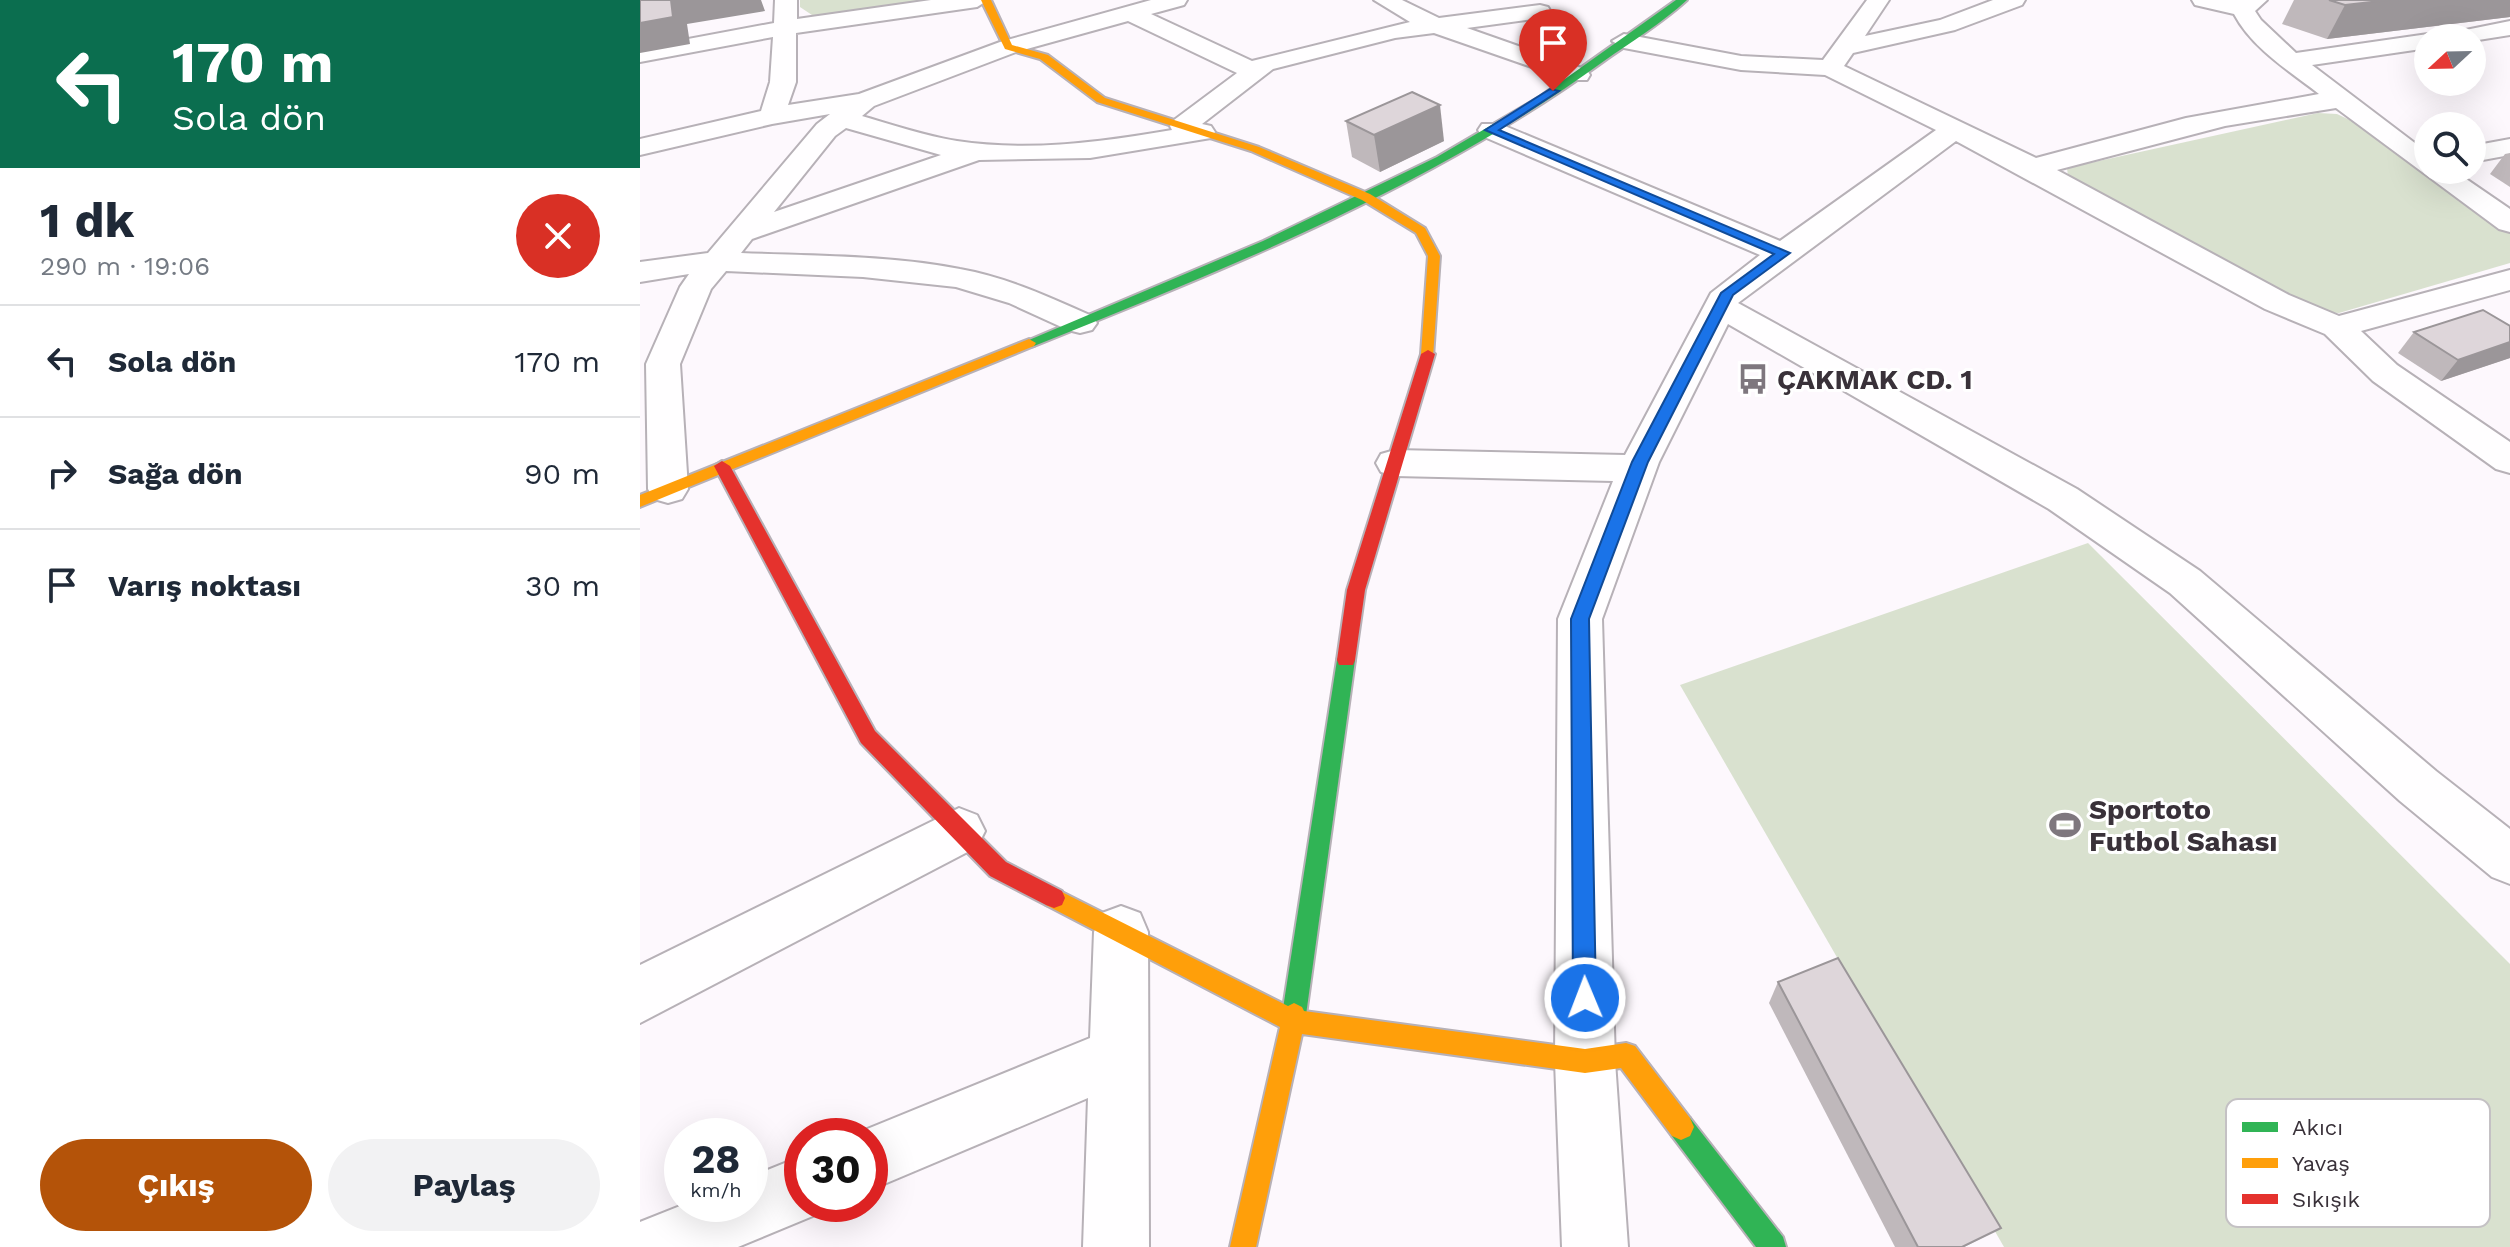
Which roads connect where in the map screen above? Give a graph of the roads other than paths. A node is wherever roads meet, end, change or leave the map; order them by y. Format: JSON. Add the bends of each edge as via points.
{"nodes":[{"id":1,"x":786,"y":0,"type":"edge"},
{"id":2,"x":977,"y":0,"type":"edge"},
{"id":3,"x":986,"y":0,"type":"edge"},
{"id":4,"x":1176,"y":0,"type":"edge"},
{"id":5,"x":1385,"y":0,"type":"edge"},
{"id":6,"x":1682,"y":0,"type":"edge"},
{"id":7,"x":1878,"y":0,"type":"edge"},
{"id":8,"x":2014,"y":0,"type":"edge"},
{"id":9,"x":2203,"y":0,"type":"edge"},
{"id":10,"x":2250,"y":5,"type":"edge"},
{"id":11,"x":1540,"y":12,"type":"dead end"},
{"id":12,"x":1130,"y":13,"type":"junction"},
{"id":13,"x":1434,"y":25,"type":"junction"},
{"id":14,"x":786,"y":28,"type":"junction"},
{"id":15,"x":2510,"y":28,"type":"edge"},
{"id":16,"x":2486,"y":32,"type":"edge"},
{"id":17,"x":1624,"y":41,"type":"junction"},
{"id":18,"x":2414,"y":43,"type":"edge"},
{"id":19,"x":1008,"y":47,"type":"junction"},
{"id":20,"x":640,"y":55,"type":"edge"},
{"id":21,"x":1837,"y":58,"type":"junction"},
{"id":22,"x":2291,"y":61,"type":"junction"},
{"id":23,"x":1253,"y":71,"type":"junction"},
{"id":24,"x":1578,"y":75,"type":"junction"},
{"id":25,"x":2343,"y":99,"type":"junction"},
{"id":26,"x":865,"y":101,"type":"junction"},
{"id":27,"x":772,"y":116,"type":"junction"},
{"id":28,"x":842,"y":118,"type":"junction"},
{"id":29,"x":1192,"y":129,"type":"junction"},
{"id":30,"x":1491,"y":130,"type":"junction"},
{"id":31,"x":1952,"y":131,"type":"junction"},
{"id":32,"x":640,"y":147,"type":"edge"},
{"id":33,"x":2510,"y":147,"type":"edge"},
{"id":34,"x":2486,"y":151,"type":"edge"},
{"id":35,"x":975,"y":152,"type":"junction"},
{"id":36,"x":2414,"y":154,"type":"edge"},
{"id":37,"x":2033,"y":168,"type":"junction"},
{"id":38,"x":2455,"y":184,"type":"edge"},
{"id":39,"x":1366,"y":197,"type":"junction"},
{"id":40,"x":2510,"y":223,"type":"edge"},
{"id":41,"x":741,"y":234,"type":"junction"},
{"id":42,"x":1783,"y":253,"type":"junction"},
{"id":43,"x":718,"y":261,"type":"junction"},
{"id":44,"x":640,"y":272,"type":"edge"},
{"id":45,"x":2510,"y":280,"type":"edge"},
{"id":46,"x":1721,"y":307,"type":"junction"},
{"id":47,"x":1080,"y":323,"type":"junction"},
{"id":48,"x":2337,"y":327,"type":"junction"},
{"id":49,"x":652,"y":393,"type":"edge"},
{"id":50,"x":2510,"y":460,"type":"edge"},
{"id":51,"x":1395,"y":463,"type":"junction"},
{"id":52,"x":722,"y":466,"type":"junction"},
{"id":53,"x":1638,"y":468,"type":"junction"},
{"id":54,"x":668,"y":489,"type":"junction"},
{"id":55,"x":640,"y":501,"type":"edge"},
{"id":56,"x":959,"y":831,"type":"junction"},
{"id":57,"x":2510,"y":860,"type":"edge"},
{"id":58,"x":1121,"y":932,"type":"junction"},
{"id":59,"x":640,"y":995,"type":"edge"},
{"id":60,"x":1293,"y":1021,"type":"junction"},
{"id":61,"x":1118,"y":1056,"type":"junction"},
{"id":62,"x":1585,"y":1061,"type":"junction"},
{"id":63,"x":888,"y":1152,"type":"edge"},
{"id":64,"x":784,"y":1195,"type":"edge"},
{"id":65,"x":660,"y":1247,"type":"edge"},
{"id":66,"x":1116,"y":1247,"type":"edge"},
{"id":67,"x":1243,"y":1247,"type":"edge"},
{"id":68,"x":1595,"y":1247,"type":"edge"},
{"id":69,"x":1773,"y":1247,"type":"edge"}],
"edges":[{"from":1,"to":14,"type":"street"},
{"from":2,"to":14,"type":"street"},
{"from":3,"to":19,"type":"street"},
{"from":4,"to":12,"type":"street"},
{"from":5,"to":13,"type":"street"},
{"from":6,"to":17,"type":"street"},
{"from":7,"to":21,"type":"street"},
{"from":8,"to":21,"type":"street"},
{"from":9,"to":10,"type":"street"},
{"from":10,"to":22,"type":"street","via":[[2251,24]]},
{"from":11,"to":13,"type":"street"},
{"from":12,"to":19,"type":"street"},
{"from":12,"to":23,"type":"street"},
{"from":13,"to":23,"type":"street","via":[[1336,45]]},
{"from":13,"to":24,"type":"street"},
{"from":14,"to":20,"type":"street"},
{"from":14,"to":27,"type":"street","via":[[783,82]]},
{"from":15,"to":16,"type":"street"},
{"from":17,"to":21,"type":"street","via":[[1741,63]]},
{"from":17,"to":24,"type":"street"},
{"from":18,"to":22,"type":"street"},
{"from":19,"to":26,"type":"street"},
{"from":19,"to":29,"type":"street","via":[[1044,57],[1101,100]]},
{"from":21,"to":31,"type":"street"},
{"from":22,"to":25,"type":"street"},
{"from":23,"to":29,"type":"street"},
{"from":24,"to":30,"type":"street"},
{"from":25,"to":36,"type":"street"},
{"from":25,"to":37,"type":"street","via":[[2143,135]]},
{"from":26,"to":27,"type":"street"},
{"from":26,"to":28,"type":"street"},
{"from":27,"to":32,"type":"street"},
{"from":28,"to":35,"type":"street"},
{"from":28,"to":41,"type":"street","via":[[826,130]]},
{"from":29,"to":35,"type":"street","via":[[1134,147]]},
{"from":29,"to":39,"type":"street","via":[[1255,149]]},
{"from":30,"to":39,"type":"street"},
{"from":30,"to":42,"type":"street"},
{"from":31,"to":37,"type":"street"},
{"from":31,"to":42,"type":"street"},
{"from":33,"to":34,"type":"street"},
{"from":35,"to":41,"type":"street"},
{"from":37,"to":48,"type":"street","via":[[2221,273]]},
{"from":38,"to":40,"type":"street"},
{"from":39,"to":47,"type":"street"},
{"from":39,"to":51,"type":"street","via":[[1421,231],[1434,256],[1427,363]]},
{"from":41,"to":43,"type":"street"},
{"from":42,"to":46,"type":"street","via":[[1727,293]]},
{"from":43,"to":44,"type":"street"},
{"from":43,"to":47,"type":"street","via":[[959,278],[1021,296]]},
{"from":43,"to":49,"type":"street","via":[[696,287]]},
{"from":45,"to":48,"type":"street"},
{"from":46,"to":53,"type":"street"},
{"from":46,"to":57,"type":"street","via":[[2063,499],[2185,582]]},
{"from":47,"to":52,"type":"street"},
{"from":48,"to":50,"type":"street","via":[[2385,373]]},
{"from":49,"to":54,"type":"street"},
{"from":51,"to":53,"type":"street"},
{"from":51,"to":60,"type":"street","via":[[1356,590]]},
{"from":52,"to":54,"type":"street"},
{"from":52,"to":56,"type":"street","via":[[868,737]]},
{"from":53,"to":62,"type":"street","via":[[1580,619]]},
{"from":54,"to":55,"type":"street"},
{"from":56,"to":58,"type":"street","via":[[998,869]]},
{"from":56,"to":59,"type":"street"},
{"from":58,"to":60,"type":"street"},
{"from":58,"to":61,"type":"street"},
{"from":60,"to":62,"type":"street"},
{"from":60,"to":67,"type":"street"},
{"from":61,"to":63,"type":"street"},
{"from":61,"to":66,"type":"street"},
{"from":62,"to":68,"type":"street"},
{"from":62,"to":69,"type":"street","via":[[1626,1055]]},
{"from":64,"to":65,"type":"street"}]}
